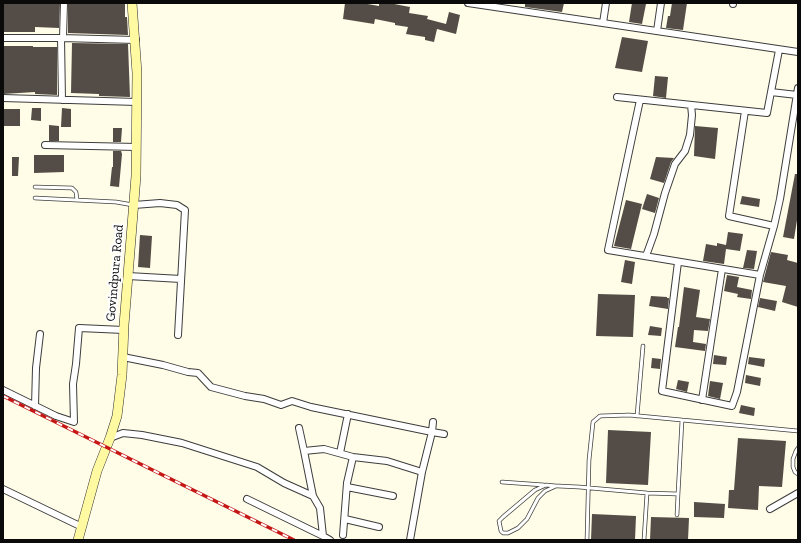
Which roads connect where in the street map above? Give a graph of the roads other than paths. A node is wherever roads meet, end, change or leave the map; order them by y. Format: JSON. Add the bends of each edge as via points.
{"nodes":[{"id":1,"x":64,"y":3,"type":"edge"},
{"id":2,"x":132,"y":3,"type":"edge"},
{"id":3,"x":473,"y":3,"type":"edge"},
{"id":4,"x":606,"y":3,"type":"edge"},
{"id":5,"x":661,"y":3,"type":"edge"},
{"id":6,"x":603,"y":23,"type":"junction"},
{"id":7,"x":657,"y":31,"type":"junction"},
{"id":8,"x":3,"y":38,"type":"edge"},
{"id":9,"x":62,"y":38,"type":"junction"},
{"id":10,"x":136,"y":40,"type":"junction"},
{"id":11,"x":779,"y":50,"type":"junction"},
{"id":12,"x":798,"y":52,"type":"edge"},
{"id":13,"x":798,"y":88,"type":"edge"},
{"id":14,"x":771,"y":92,"type":"junction"},
{"id":15,"x":797,"y":95,"type":"junction"},
{"id":16,"x":617,"y":97,"type":"dead end"},
{"id":17,"x":3,"y":98,"type":"edge"},
{"id":18,"x":62,"y":100,"type":"junction"},
{"id":19,"x":640,"y":100,"type":"junction"},
{"id":20,"x":137,"y":102,"type":"junction"},
{"id":21,"x":691,"y":105,"type":"junction"},
{"id":22,"x":745,"y":111,"type":"junction"},
{"id":23,"x":45,"y":145,"type":"dead end"},
{"id":24,"x":137,"y":147,"type":"junction"},
{"id":25,"x":35,"y":187,"type":"dead end"},
{"id":26,"x":35,"y":198,"type":"dead end"},
{"id":27,"x":77,"y":200,"type":"junction"},
{"id":28,"x":134,"y":205,"type":"junction"},
{"id":29,"x":774,"y":226,"type":"junction"},
{"id":30,"x":646,"y":256,"type":"junction"},
{"id":31,"x":678,"y":262,"type":"junction"},
{"id":32,"x":722,"y":269,"type":"junction"},
{"id":33,"x":760,"y":275,"type":"junction"},
{"id":34,"x":128,"y":276,"type":"junction"},
{"id":35,"x":181,"y":279,"type":"junction"},
{"id":36,"x":124,"y":330,"type":"junction"},
{"id":37,"x":40,"y":334,"type":"dead end"},
{"id":38,"x":178,"y":335,"type":"dead end"},
{"id":39,"x":642,"y":346,"type":"dead end"},
{"id":40,"x":123,"y":357,"type":"junction"},
{"id":41,"x":3,"y":390,"type":"edge"},
{"id":42,"x":702,"y":400,"type":"junction"},
{"id":43,"x":35,"y":406,"type":"junction"},
{"id":44,"x":348,"y":414,"type":"junction"},
{"id":45,"x":637,"y":416,"type":"junction"},
{"id":46,"x":682,"y":420,"type":"junction"},
{"id":47,"x":433,"y":422,"type":"dead end"},
{"id":48,"x":299,"y":428,"type":"dead end"},
{"id":49,"x":798,"y":431,"type":"edge"},
{"id":50,"x":432,"y":432,"type":"junction"},
{"id":51,"x":444,"y":434,"type":"dead end"},
{"id":52,"x":110,"y":438,"type":"junction"},
{"id":53,"x":798,"y":448,"type":"edge"},
{"id":54,"x":304,"y":451,"type":"junction"},
{"id":55,"x":340,"y":453,"type":"junction"},
{"id":56,"x":353,"y":457,"type":"junction"},
{"id":57,"x":422,"y":472,"type":"junction"},
{"id":58,"x":798,"y":474,"type":"edge"},
{"id":59,"x":502,"y":482,"type":"dead end"},
{"id":60,"x":546,"y":485,"type":"junction"},
{"id":61,"x":556,"y":486,"type":"junction"},
{"id":62,"x":347,"y":487,"type":"junction"},
{"id":63,"x":588,"y":488,"type":"junction"},
{"id":64,"x":3,"y":489,"type":"edge"},
{"id":65,"x":647,"y":493,"type":"junction"},
{"id":66,"x":798,"y":493,"type":"edge"},
{"id":67,"x":678,"y":494,"type":"junction"},
{"id":68,"x":313,"y":496,"type":"junction"},
{"id":69,"x":393,"y":496,"type":"dead end"},
{"id":70,"x":247,"y":499,"type":"dead end"},
{"id":71,"x":770,"y":509,"type":"dead end"},
{"id":72,"x":677,"y":514,"type":"dead end"},
{"id":73,"x":345,"y":519,"type":"junction"},
{"id":74,"x":82,"y":527,"type":"junction"},
{"id":75,"x":379,"y":527,"type":"dead end"},
{"id":76,"x":343,"y":535,"type":"dead end"},
{"id":77,"x":324,"y":536,"type":"junction"},
{"id":78,"x":78,"y":540,"type":"edge"},
{"id":79,"x":330,"y":540,"type":"edge"},
{"id":80,"x":410,"y":540,"type":"edge"},
{"id":81,"x":587,"y":540,"type":"edge"},
{"id":82,"x":644,"y":540,"type":"edge"}],
"edges":[{"from":1,"to":9,"type":"street"},
{"from":2,"to":10,"type":"street","name":"Govindpura Road"},
{"from":3,"to":6,"type":"street"},
{"from":4,"to":6,"type":"street"},
{"from":5,"to":7,"type":"street"},
{"from":6,"to":7,"type":"street"},
{"from":7,"to":11,"type":"street"},
{"from":8,"to":9,"type":"street"},
{"from":9,"to":10,"type":"street"},
{"from":9,"to":18,"type":"street"},
{"from":10,"to":20,"type":"street","name":"Govindpura Road"},
{"from":11,"to":12,"type":"street"},
{"from":11,"to":14,"type":"street"},
{"from":13,"to":15,"type":"street"},
{"from":14,"to":15,"type":"street"},
{"from":14,"to":22,"type":"street","via":[[767,113]]},
{"from":15,"to":29,"type":"street"},
{"from":16,"to":19,"type":"street"},
{"from":17,"to":18,"type":"street"},
{"from":18,"to":20,"type":"street"},
{"from":19,"to":21,"type":"street"},
{"from":19,"to":30,"type":"street","via":[[608,250]]},
{"from":20,"to":24,"type":"street","name":"Govindpura Road"},
{"from":21,"to":22,"type":"street"},
{"from":21,"to":30,"type":"street","via":[[690,135],[685,151],[675,164]]},
{"from":22,"to":29,"type":"street","via":[[729,216]]},
{"from":23,"to":24,"type":"street"},
{"from":24,"to":28,"type":"street","name":"Govindpura Road"},
{"from":25,"to":27,"type":"lane","via":[[72,188],[76,192]]},
{"from":26,"to":27,"type":"lane"},
{"from":27,"to":28,"type":"lane"},
{"from":28,"to":34,"type":"street","name":"Govindpura Road"},
{"from":28,"to":35,"type":"street","via":[[177,204],[186,210]]},
{"from":29,"to":33,"type":"street"},
{"from":30,"to":31,"type":"street"},
{"from":31,"to":32,"type":"street"},
{"from":31,"to":42,"type":"street","via":[[662,391]]},
{"from":32,"to":33,"type":"street"},
{"from":32,"to":42,"type":"street"},
{"from":33,"to":42,"type":"street","via":[[732,406]]},
{"from":34,"to":35,"type":"street"},
{"from":34,"to":36,"type":"street","name":"Govindpura Road"},
{"from":35,"to":38,"type":"street"},
{"from":36,"to":40,"type":"street","name":"Govindpura Road"},
{"from":36,"to":43,"type":"street","via":[[79,328],[73,384],[74,422]]},
{"from":37,"to":43,"type":"street"},
{"from":39,"to":45,"type":"lane"},
{"from":40,"to":44,"type":"street","via":[[198,372],[211,387],[228,392],[281,405],[292,401]]},
{"from":40,"to":52,"type":"street","name":"Govindpura Road","via":[[117,416]]},
{"from":41,"to":43,"type":"street"},
{"from":44,"to":50,"type":"street"},
{"from":44,"to":55,"type":"street"},
{"from":45,"to":46,"type":"lane"},
{"from":45,"to":63,"type":"lane","via":[[600,416],[593,422]]},
{"from":46,"to":49,"type":"lane"},
{"from":46,"to":67,"type":"lane"},
{"from":47,"to":50,"type":"street"},
{"from":48,"to":54,"type":"street"},
{"from":50,"to":51,"type":"street"},
{"from":50,"to":57,"type":"street"},
{"from":52,"to":68,"type":"street","via":[[123,433],[182,442],[257,467]]},
{"from":52,"to":74,"type":"street","name":"Govindpura Road","via":[[97,471]]},
{"from":53,"to":58,"type":"lane","via":[[793,460],[793,467]]},
{"from":54,"to":55,"type":"street","via":[[324,449]]},
{"from":54,"to":68,"type":"street"},
{"from":55,"to":56,"type":"street"},
{"from":56,"to":57,"type":"street","via":[[387,462]]},
{"from":56,"to":62,"type":"street"},
{"from":57,"to":80,"type":"street"},
{"from":59,"to":60,"type":"lane"},
{"from":60,"to":61,"type":"lane"},
{"from":60,"to":61,"type":"lane","via":[[535,490],[499,521],[503,533],[518,528],[538,498]]},
{"from":61,"to":63,"type":"lane"},
{"from":62,"to":69,"type":"street"},
{"from":62,"to":73,"type":"street"},
{"from":63,"to":65,"type":"lane"},
{"from":63,"to":81,"type":"lane"},
{"from":64,"to":74,"type":"street"},
{"from":65,"to":67,"type":"lane"},
{"from":65,"to":82,"type":"lane"},
{"from":66,"to":71,"type":"street"},
{"from":67,"to":72,"type":"lane"},
{"from":68,"to":77,"type":"street","via":[[320,508]]},
{"from":70,"to":77,"type":"street"},
{"from":73,"to":75,"type":"street"},
{"from":73,"to":76,"type":"street"},
{"from":74,"to":78,"type":"street","name":"Govindpura Road"},
{"from":77,"to":79,"type":"street"}]}
